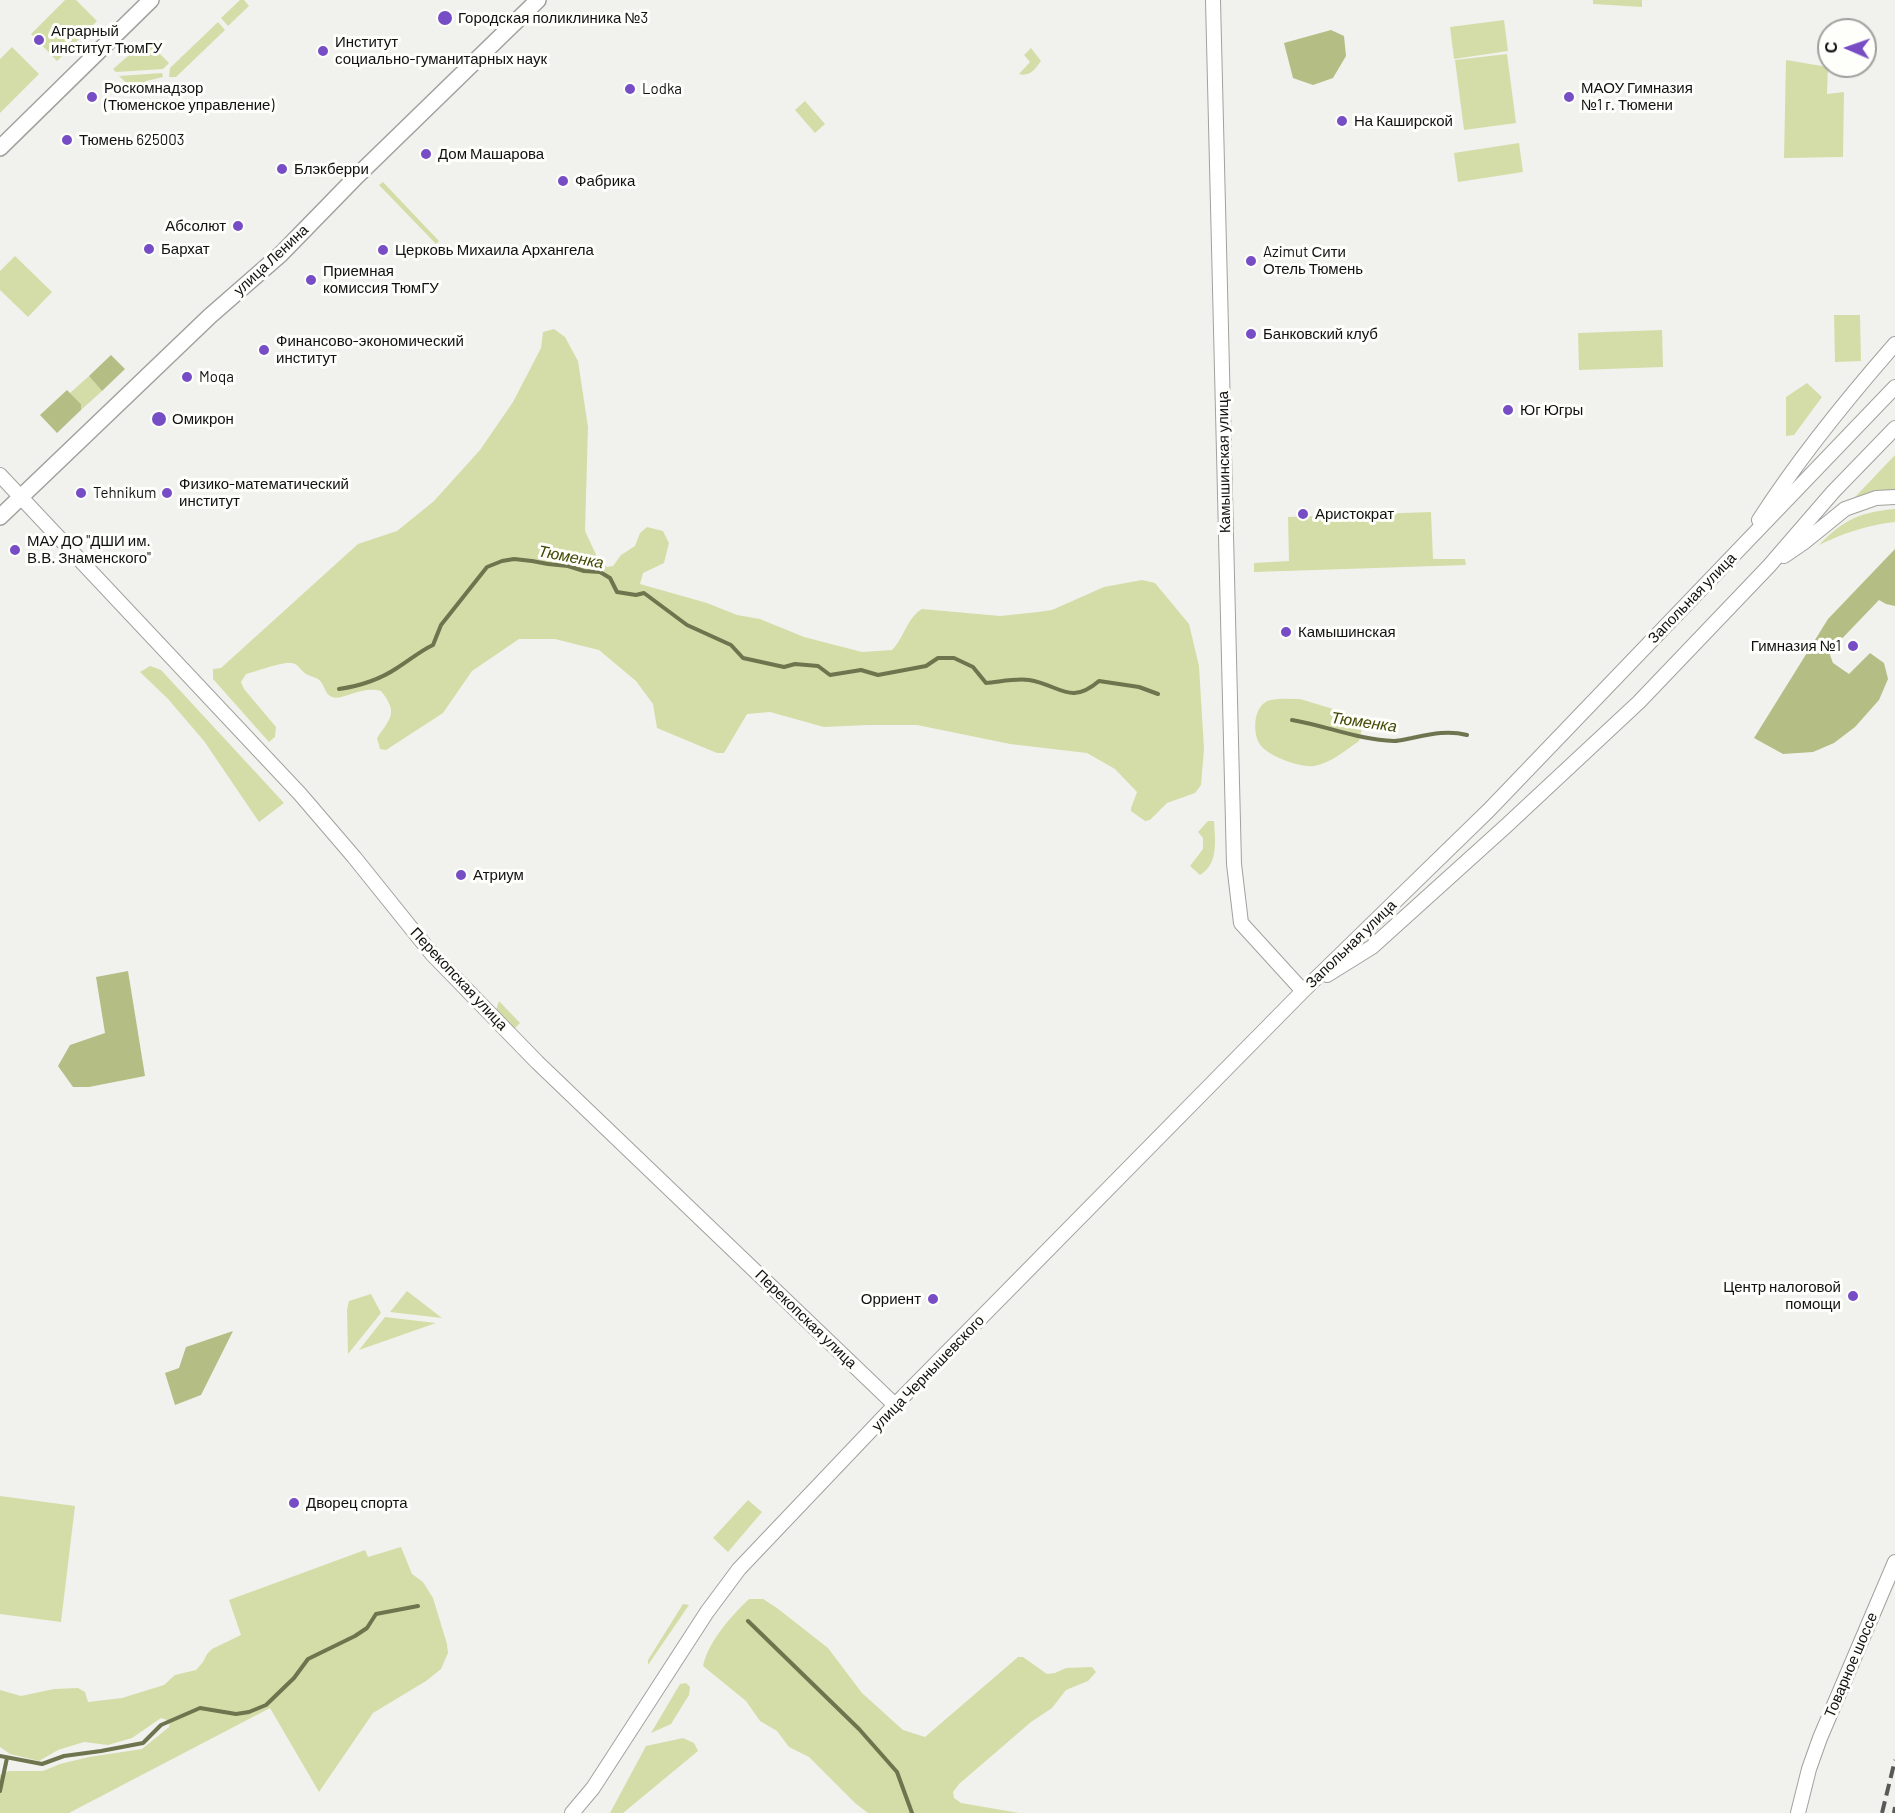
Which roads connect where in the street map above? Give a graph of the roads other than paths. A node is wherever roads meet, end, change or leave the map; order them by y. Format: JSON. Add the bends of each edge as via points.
{"nodes":[{"id":1,"x":151,"y":0,"type":"edge"},
{"id":2,"x":538,"y":0,"type":"edge"},
{"id":3,"x":1213,"y":0,"type":"edge"},
{"id":4,"x":0,"y":148,"type":"edge"},
{"id":5,"x":1895,"y":344,"type":"edge"},
{"id":6,"x":1895,"y":387,"type":"edge"},
{"id":7,"x":1895,"y":428,"type":"edge"},
{"id":8,"x":0,"y":475,"type":"edge"},
{"id":9,"x":22,"y":497,"type":"junction"},
{"id":10,"x":1895,"y":497,"type":"edge"},
{"id":11,"x":0,"y":517,"type":"edge"},
{"id":12,"x":1744,"y":545,"type":"junction"},
{"id":13,"x":1769,"y":566,"type":"junction"},
{"id":14,"x":1303,"y":991,"type":"junction"},
{"id":15,"x":895,"y":1405,"type":"junction"},
{"id":16,"x":1895,"y":1562,"type":"edge"},
{"id":17,"x":572,"y":1813,"type":"edge"},
{"id":18,"x":1798,"y":1813,"type":"edge"}],
"edges":[{"from":1,"to":4,"type":"main road"},
{"from":2,"to":9,"type":"main road","name":"улица Ленина","via":[[281,254],[210,316]]},
{"from":3,"to":14,"type":"street","name":"Камышинская улица","via":[[1234,864],[1241,923]]},
{"from":5,"to":12,"type":"street","via":[[1818,436]]},
{"from":6,"to":12,"type":"street","name":"Запольная улица"},
{"from":7,"to":13,"type":"street","name":"Запольная улица"},
{"from":8,"to":9,"type":"street","name":"Перекопская улица"},
{"from":9,"to":11,"type":"main road","name":"улица Ленина"},
{"from":9,"to":15,"type":"street","name":"Перекопская улица","via":[[300,794],[432,954],[537,1062]]},
{"from":10,"to":13,"type":"street","via":[[1875,498],[1845,509]]},
{"from":12,"to":14,"type":"street","name":"Запольная улица","via":[[1489,810]]},
{"from":13,"to":14,"type":"street","name":"Запольная улица","via":[[1639,702],[1506,826],[1372,947]]},
{"from":14,"to":15,"type":"street","name":"улица Чернышевского"},
{"from":15,"to":17,"type":"street","name":"улица Чернышевского","via":[[739,1569],[593,1788]]},
{"from":16,"to":18,"type":"street","name":"Товарное шоссе","via":[[1824,1727]]}]}
